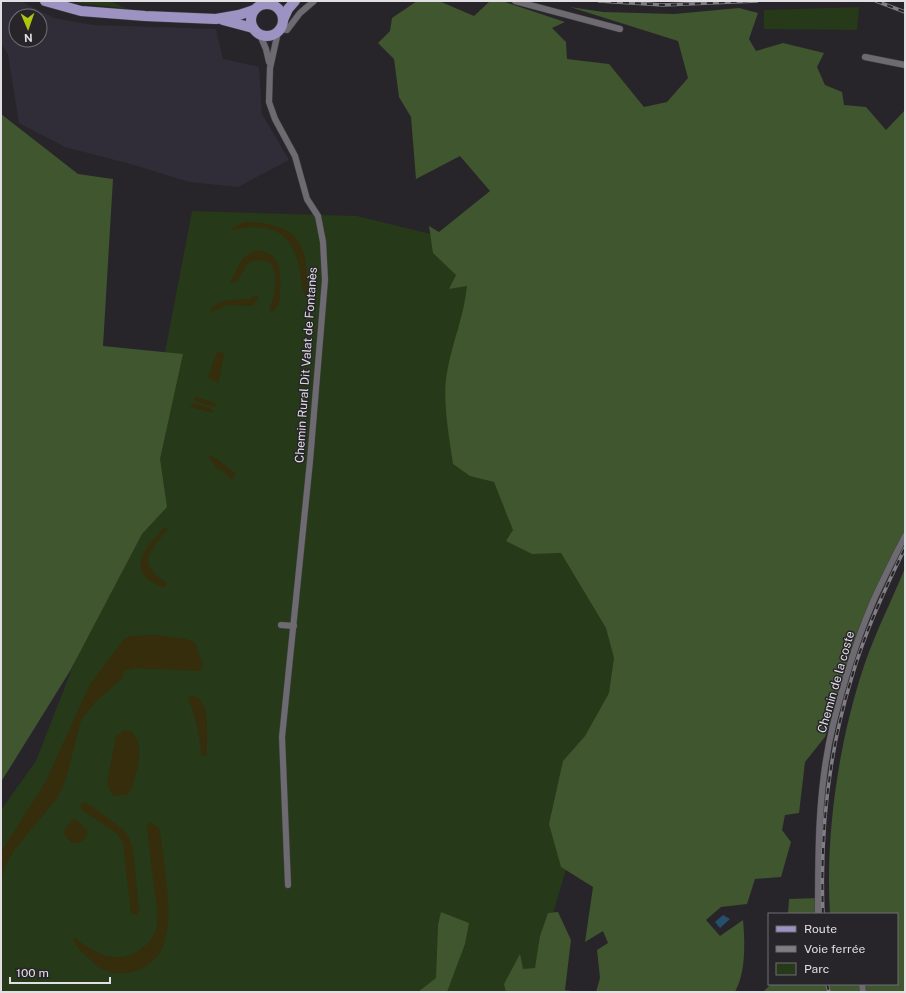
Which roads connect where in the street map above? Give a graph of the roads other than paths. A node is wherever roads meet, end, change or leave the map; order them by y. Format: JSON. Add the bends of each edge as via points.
{"nodes":[{"id":1,"x":45,"y":1,"type":"edge"},
{"id":2,"x":295,"y":1,"type":"edge"},
{"id":3,"x":314,"y":1,"type":"edge"},
{"id":4,"x":515,"y":1,"type":"edge"},
{"id":5,"x":279,"y":3,"type":"edge"},
{"id":6,"x":254,"y":10,"type":"junction"},
{"id":7,"x":216,"y":19,"type":"junction"},
{"id":8,"x":281,"y":27,"type":"junction"},
{"id":9,"x":620,"y":29,"type":"dead end"},
{"id":10,"x":257,"y":31,"type":"junction"},
{"id":11,"x":865,"y":57,"type":"dead end"},
{"id":12,"x":905,"y":65,"type":"edge"},
{"id":13,"x":270,"y":68,"type":"junction"},
{"id":14,"x":905,"y":536,"type":"edge"},
{"id":15,"x":281,"y":624,"type":"dead end"},
{"id":16,"x":294,"y":626,"type":"junction"},
{"id":17,"x":288,"y":885,"type":"dead end"},
{"id":18,"x":818,"y":913,"type":"edge"}],
"edges":[{"from":1,"to":7,"type":"main road","via":[[81,11],[106,14]]},
{"from":2,"to":8,"type":"main road","via":[[288,9]]},
{"from":3,"to":8,"type":"street","via":[[300,13],[287,30]]},
{"from":4,"to":9,"type":"street"},
{"from":5,"to":6,"type":"main road","via":[[263,5]]},
{"from":5,"to":8,"type":"main road","via":[[282,13]]},
{"from":6,"to":7,"type":"main road"},
{"from":6,"to":10,"type":"main road","via":[[251,18]]},
{"from":7,"to":10,"type":"main road"},
{"from":8,"to":10,"type":"main road","via":[[268,36]]},
{"from":8,"to":13,"type":"street","name":"Chemin Rural Dit Valat de Fontanès"},
{"from":10,"to":13,"type":"street","name":"Chemin Rural Dit Valat de Fontanès","via":[[266,49]]},
{"from":11,"to":12,"type":"street"},
{"from":13,"to":16,"type":"street","name":"Chemin Rural Dit Valat de Fontanès","via":[[269,102],[295,156],[307,199],[318,216],[325,262],[323,318]]},
{"from":14,"to":18,"type":"street","name":"Chemin de la coste","via":[[861,632],[833,725],[818,841]]},
{"from":15,"to":16,"type":"street"},
{"from":16,"to":17,"type":"street","name":"Chemin Rural Dit Valat de Fontanès","via":[[282,749]]}]}
